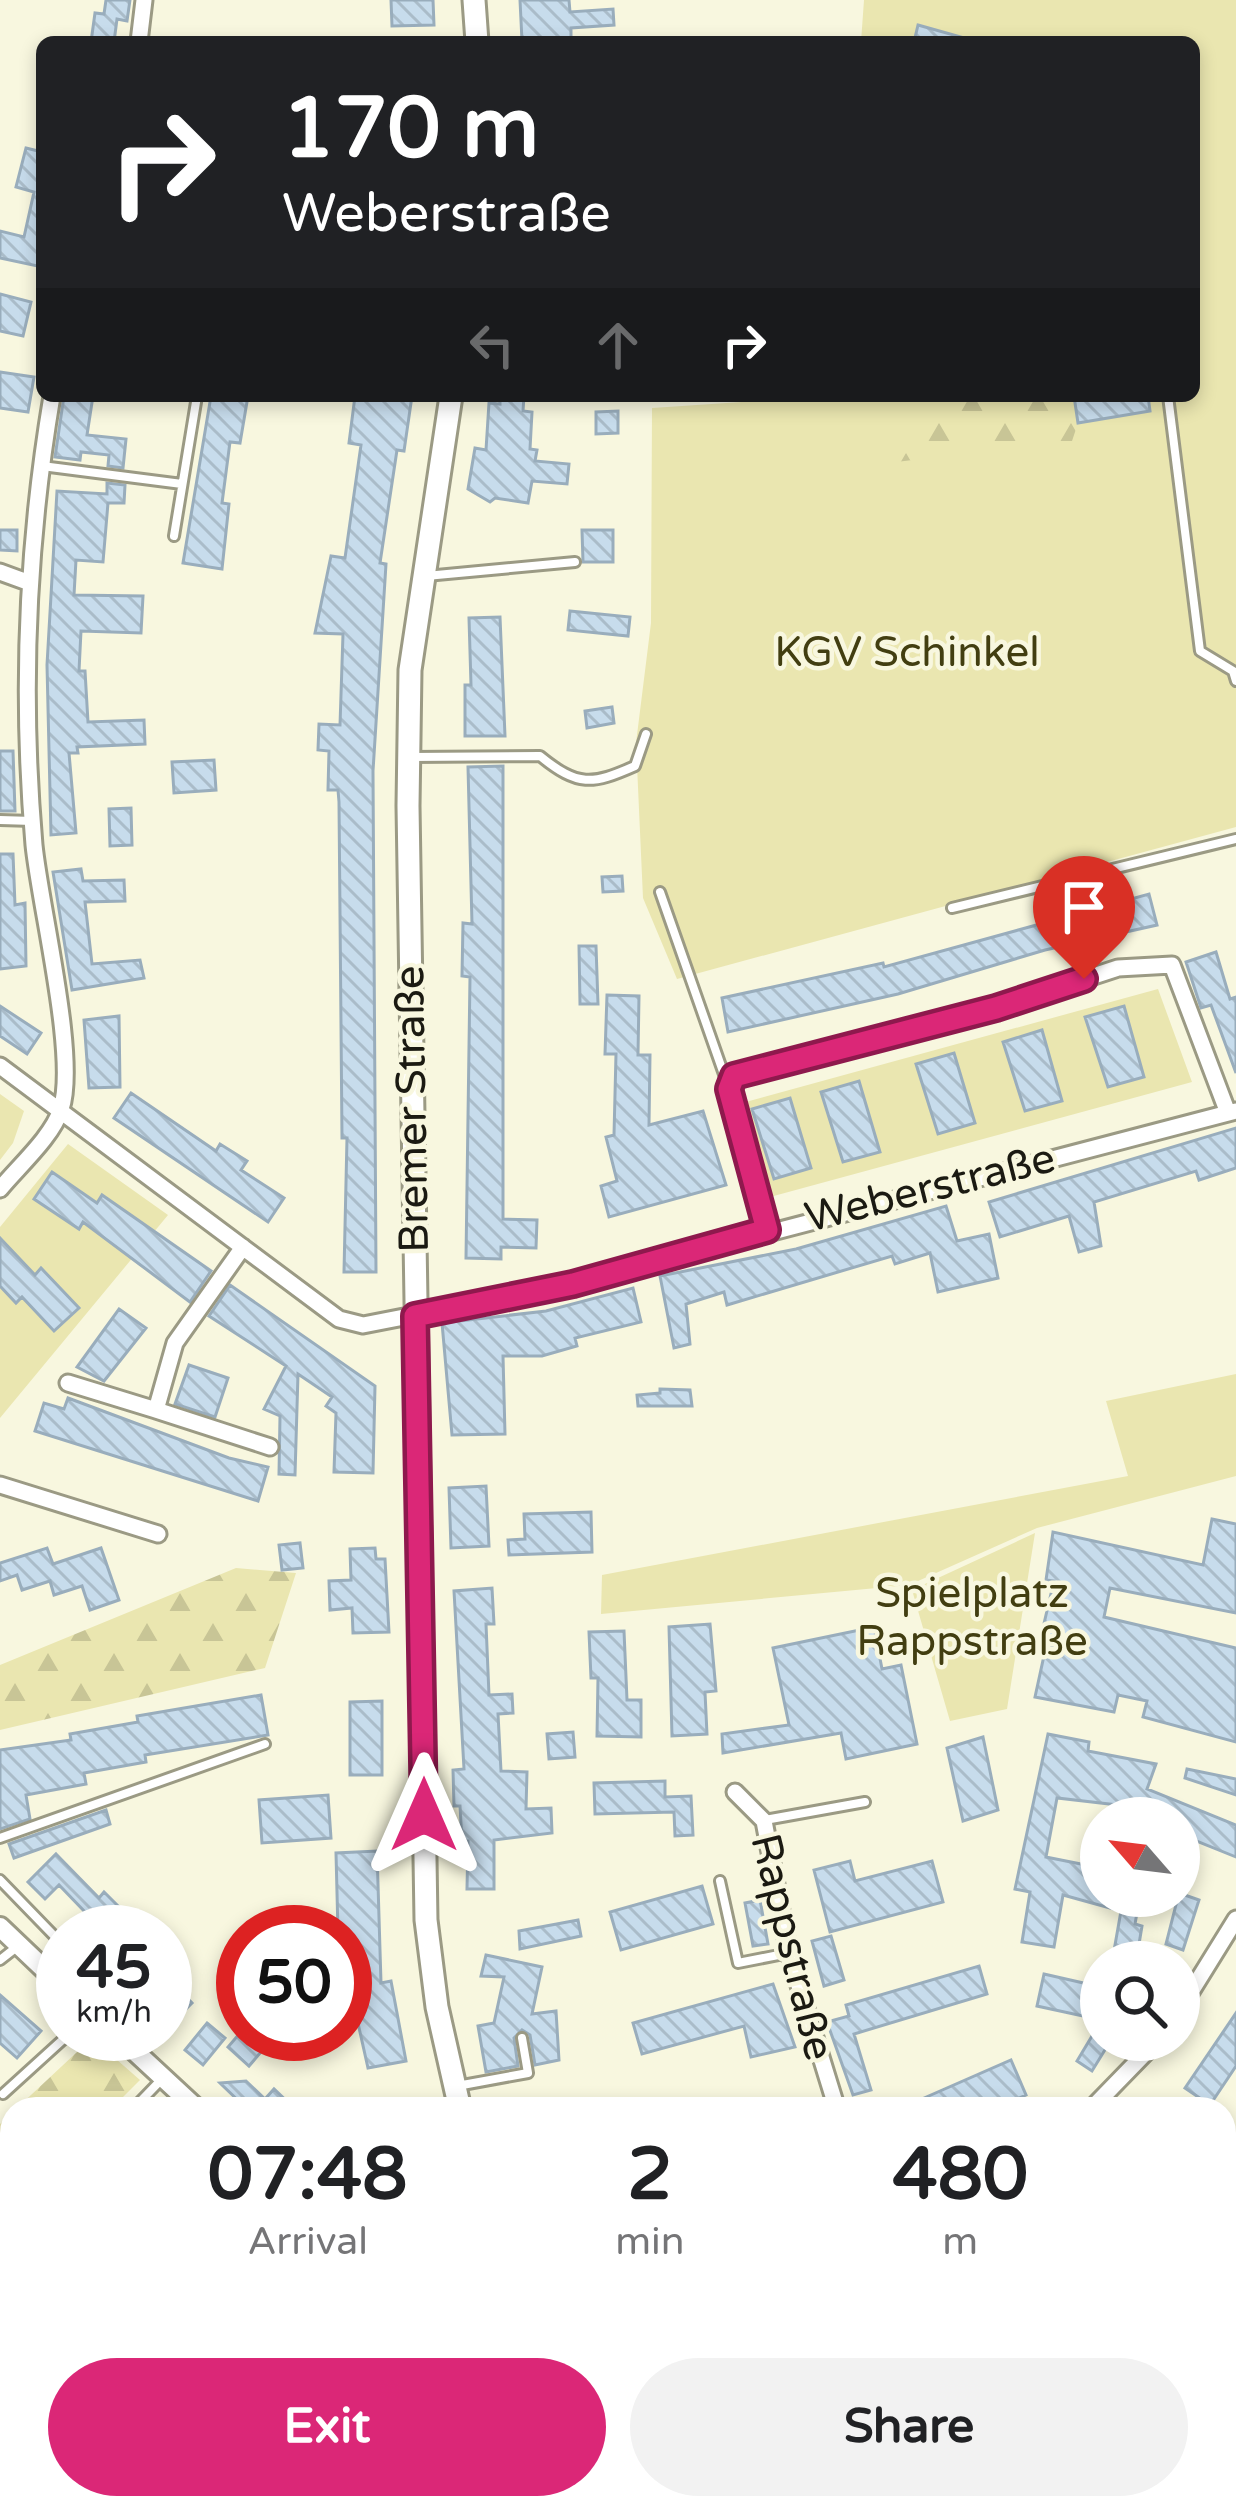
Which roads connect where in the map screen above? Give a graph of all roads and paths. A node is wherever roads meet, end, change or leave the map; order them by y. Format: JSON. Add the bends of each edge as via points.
{"nodes":[{"id":1,"x":144,"y":0,"type":"edge"},
{"id":2,"x":474,"y":0,"type":"edge"},
{"id":3,"x":140,"y":36,"type":"edge"},
{"id":4,"x":477,"y":36,"type":"edge"},
{"id":5,"x":51,"y":402,"type":"edge"},
{"id":6,"x":196,"y":402,"type":"edge"},
{"id":7,"x":450,"y":402,"type":"edge"},
{"id":8,"x":1169,"y":402,"type":"edge"},
{"id":9,"x":40,"y":465,"type":"junction"},
{"id":10,"x":182,"y":484,"type":"junction"},
{"id":11,"x":173,"y":536,"type":"dead end"},
{"id":12,"x":574,"y":562,"type":"dead end"},
{"id":13,"x":0,"y":572,"type":"edge"},
{"id":14,"x":425,"y":576,"type":"junction"},
{"id":15,"x":30,"y":584,"type":"junction"},
{"id":16,"x":1236,"y":681,"type":"edge"},
{"id":17,"x":646,"y":734,"type":"dead end"},
{"id":18,"x":408,"y":757,"type":"junction"},
{"id":19,"x":0,"y":820,"type":"edge"},
{"id":20,"x":33,"y":820,"type":"junction"},
{"id":21,"x":1236,"y":839,"type":"edge"},
{"id":22,"x":660,"y":892,"type":"dead end"},
{"id":23,"x":952,"y":908,"type":"dead end"},
{"id":24,"x":0,"y":1066,"type":"edge"},
{"id":25,"x":729,"y":1089,"type":"junction"},
{"id":26,"x":61,"y":1111,"type":"junction"},
{"id":27,"x":1232,"y":1112,"type":"edge"},
{"id":28,"x":0,"y":1189,"type":"edge"},
{"id":29,"x":767,"y":1230,"type":"junction"},
{"id":30,"x":243,"y":1247,"type":"junction"},
{"id":31,"x":415,"y":1316,"type":"junction"},
{"id":32,"x":68,"y":1383,"type":"dead end"},
{"id":33,"x":156,"y":1410,"type":"junction"},
{"id":34,"x":270,"y":1448,"type":"dead end"},
{"id":35,"x":0,"y":1485,"type":"edge"},
{"id":36,"x":158,"y":1534,"type":"dead end"},
{"id":37,"x":265,"y":1744,"type":"dead end"},
{"id":38,"x":735,"y":1792,"type":"dead end"},
{"id":39,"x":865,"y":1802,"type":"dead end"},
{"id":40,"x":764,"y":1821,"type":"junction"},
{"id":41,"x":0,"y":1838,"type":"edge"},
{"id":42,"x":0,"y":1880,"type":"edge"},
{"id":43,"x":720,"y":1881,"type":"dead end"},
{"id":44,"x":36,"y":1917,"type":"edge"},
{"id":45,"x":1236,"y":1919,"type":"edge"},
{"id":46,"x":0,"y":1927,"type":"edge"},
{"id":47,"x":20,"y":1946,"type":"junction"},
{"id":48,"x":789,"y":1953,"type":"junction"},
{"id":49,"x":0,"y":1960,"type":"edge"},
{"id":50,"x":36,"y":1961,"type":"edge"},
{"id":51,"x":1200,"y":1977,"type":"edge"},
{"id":52,"x":522,"y":2038,"type":"dead end"},
{"id":53,"x":39,"y":2061,"type":"edge"},
{"id":54,"x":146,"y":2061,"type":"edge"},
{"id":55,"x":1138,"y":2061,"type":"edge"},
{"id":56,"x":164,"y":2077,"type":"junction"},
{"id":57,"x":3,"y":2094,"type":"edge"},
{"id":58,"x":145,"y":2097,"type":"edge"},
{"id":59,"x":185,"y":2097,"type":"edge"},
{"id":60,"x":458,"y":2097,"type":"edge"},
{"id":61,"x":461,"y":2097,"type":"edge"},
{"id":62,"x":833,"y":2097,"type":"edge"},
{"id":63,"x":1103,"y":2097,"type":"edge"}],
"edges":[{"from":1,"to":3,"type":"street"},
{"from":2,"to":4,"type":"main road"},
{"from":5,"to":9,"type":"street"},
{"from":6,"to":10,"type":"lane"},
{"from":7,"to":14,"type":"main road","name":"Bremer Straße"},
{"from":8,"to":16,"type":"lane","via":[[1200,651],[1233,670]]},
{"from":9,"to":10,"type":"lane"},
{"from":9,"to":15,"type":"street"},
{"from":10,"to":11,"type":"lane"},
{"from":12,"to":14,"type":"lane"},
{"from":13,"to":15,"type":"street"},
{"from":14,"to":18,"type":"main road","name":"Bremer Straße","via":[[410,670]]},
{"from":15,"to":20,"type":"street"},
{"from":17,"to":18,"type":"lane","via":[[635,766],[596,783],[562,774],[540,756]]},
{"from":18,"to":31,"type":"main road","name":"Bremer Straße"},
{"from":19,"to":20,"type":"lane"},
{"from":20,"to":26,"type":"street","via":[[65,1064]]},
{"from":21,"to":23,"type":"lane"},
{"from":22,"to":25,"type":"lane"},
{"from":24,"to":26,"type":"street","name":"Weberstraße"},
{"from":25,"to":27,"type":"street","via":[[734,1076],[1118,968],[1172,965]]},
{"from":25,"to":29,"type":"street"},
{"from":26,"to":28,"type":"street"},
{"from":26,"to":30,"type":"street","name":"Weberstraße"},
{"from":27,"to":29,"type":"street","name":"Weberstraße"},
{"from":29,"to":31,"type":"street","name":"Weberstraße","via":[[573,1284]]},
{"from":30,"to":31,"type":"street","name":"Weberstraße","via":[[339,1319],[363,1325]]},
{"from":30,"to":33,"type":"street","via":[[175,1343]]},
{"from":31,"to":60,"type":"main road","name":"Bremer Straße","via":[[426,1920]]},
{"from":32,"to":33,"type":"street"},
{"from":33,"to":34,"type":"street"},
{"from":35,"to":36,"type":"street"},
{"from":37,"to":41,"type":"lane"},
{"from":38,"to":40,"type":"street","name":"Rappstraße"},
{"from":39,"to":40,"type":"lane"},
{"from":40,"to":48,"type":"street","name":"Rappstraße"},
{"from":42,"to":44,"type":"lane"},
{"from":43,"to":48,"type":"lane","via":[[738,1963]]},
{"from":45,"to":51,"type":"street"},
{"from":46,"to":47,"type":"street"},
{"from":47,"to":49,"type":"lane"},
{"from":47,"to":50,"type":"street"},
{"from":48,"to":62,"type":"street","name":"Rappstraße"},
{"from":52,"to":61,"type":"lane","via":[[528,2072]]},
{"from":53,"to":57,"type":"lane"},
{"from":54,"to":56,"type":"street"},
{"from":55,"to":63,"type":"street"},
{"from":56,"to":58,"type":"lane"},
{"from":56,"to":59,"type":"street"}]}
